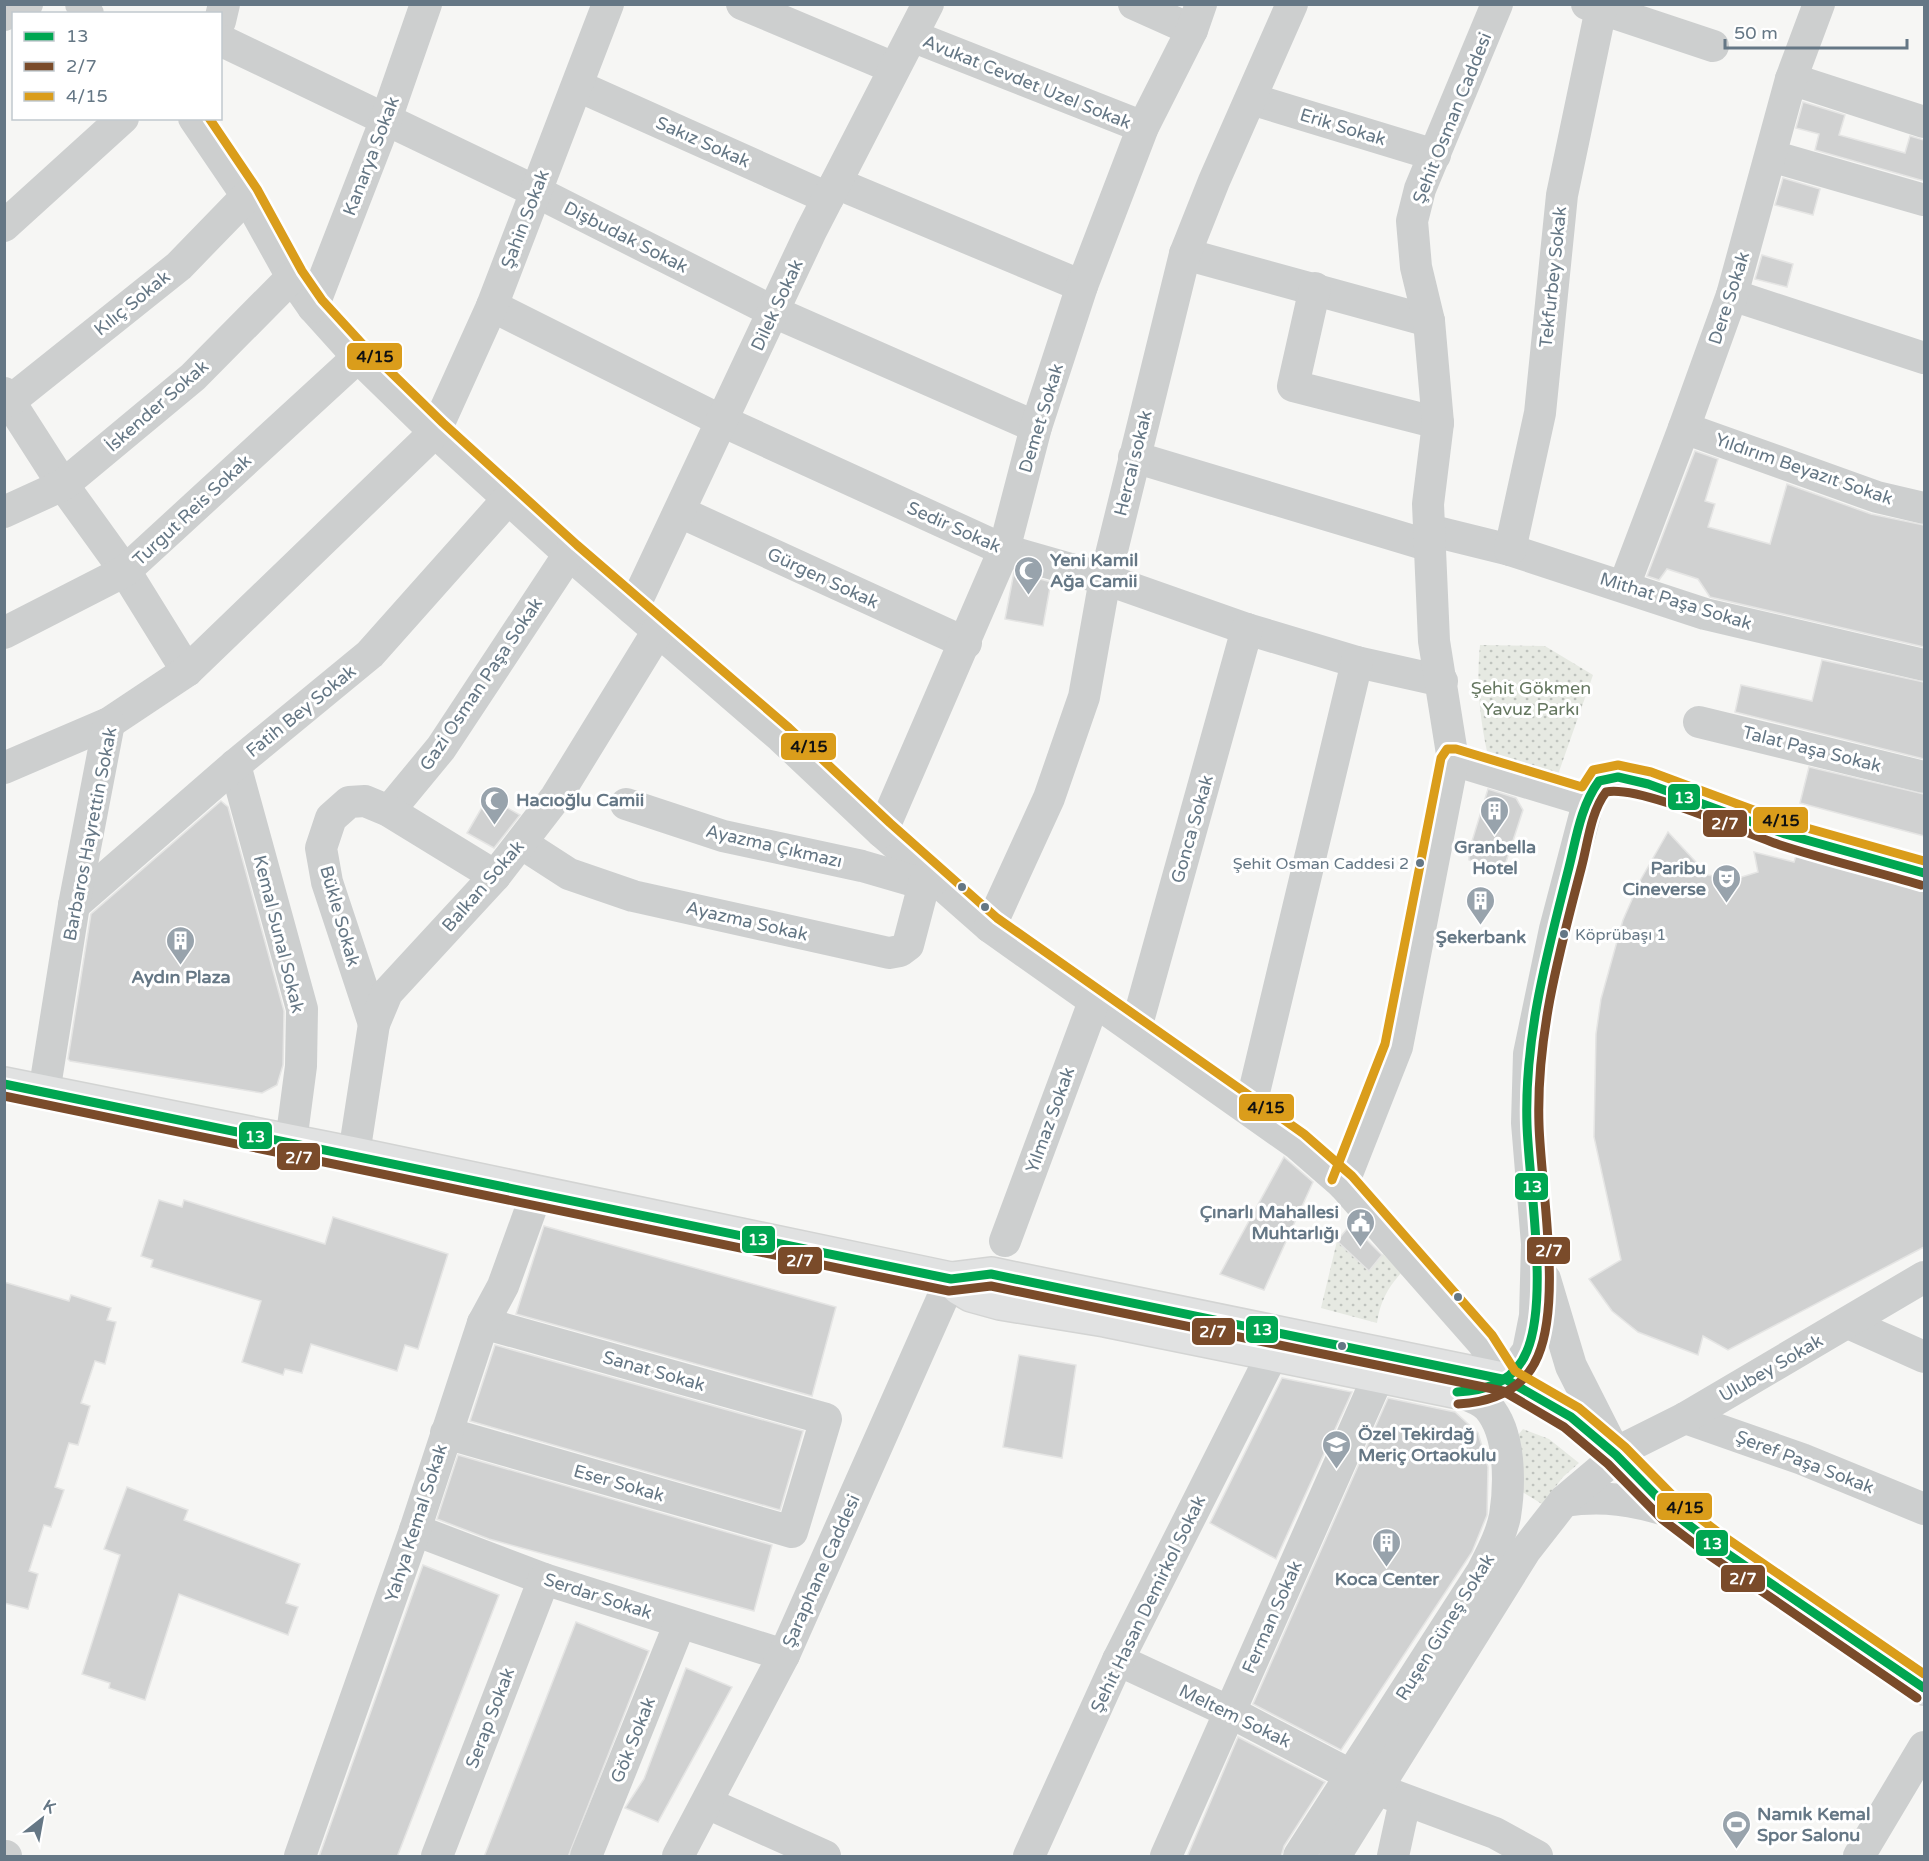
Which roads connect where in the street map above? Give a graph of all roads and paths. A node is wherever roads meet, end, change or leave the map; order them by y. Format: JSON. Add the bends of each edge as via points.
{"nodes":[{"id":1,"x":27,"y":4,"type":"edge"},
{"id":2,"x":426,"y":4,"type":"edge"},
{"id":3,"x":608,"y":4,"type":"edge"},
{"id":4,"x":742,"y":4,"type":"edge"},
{"id":5,"x":928,"y":4,"type":"edge"},
{"id":6,"x":1134,"y":4,"type":"edge"},
{"id":7,"x":1292,"y":4,"type":"edge"},
{"id":8,"x":1497,"y":4,"type":"edge"},
{"id":9,"x":1819,"y":4,"type":"edge"},
{"id":10,"x":1596,"y":6,"type":"edge"},
{"id":11,"x":4,"y":15,"type":"edge"},
{"id":12,"x":1196,"y":17,"type":"edge"},
{"id":13,"x":912,"y":36,"type":"junction"},
{"id":14,"x":222,"y":41,"type":"edge"},
{"id":15,"x":1713,"y":46,"type":"dead end"},
{"id":16,"x":894,"y":68,"type":"junction"},
{"id":17,"x":1791,"y":79,"type":"junction"},
{"id":18,"x":578,"y":86,"type":"junction"},
{"id":19,"x":1251,"y":99,"type":"junction"},
{"id":20,"x":386,"y":119,"type":"junction"},
{"id":21,"x":121,"y":120,"type":"edge"},
{"id":22,"x":195,"y":120,"type":"edge"},
{"id":23,"x":1924,"y":122,"type":"edge"},
{"id":24,"x":1143,"y":127,"type":"junction"},
{"id":25,"x":1435,"y":155,"type":"junction"},
{"id":26,"x":1771,"y":156,"type":"junction"},
{"id":27,"x":832,"y":190,"type":"junction"},
{"id":28,"x":535,"y":191,"type":"junction"},
{"id":29,"x":247,"y":196,"type":"junction"},
{"id":30,"x":1924,"y":200,"type":"edge"},
{"id":31,"x":4,"y":226,"type":"edge"},
{"id":32,"x":1185,"y":254,"type":"junction"},
{"id":33,"x":292,"y":277,"type":"junction"},
{"id":34,"x":1082,"y":286,"type":"junction"},
{"id":35,"x":1315,"y":288,"type":"junction"},
{"id":36,"x":1732,"y":295,"type":"junction"},
{"id":37,"x":492,"y":306,"type":"junction"},
{"id":38,"x":313,"y":307,"type":"junction"},
{"id":39,"x":774,"y":312,"type":"junction"},
{"id":40,"x":1429,"y":321,"type":"junction"},
{"id":41,"x":358,"y":357,"type":"junction"},
{"id":42,"x":1924,"y":358,"type":"edge"},
{"id":43,"x":7,"y":397,"type":"edge"},
{"id":44,"x":722,"y":421,"type":"junction"},
{"id":45,"x":1438,"y":423,"type":"junction"},
{"id":46,"x":1036,"y":427,"type":"junction"},
{"id":47,"x":1684,"y":428,"type":"junction"},
{"id":48,"x":435,"y":432,"type":"junction"},
{"id":49,"x":1134,"y":457,"type":"junction"},
{"id":50,"x":63,"y":485,"type":"junction"},
{"id":51,"x":508,"y":499,"type":"junction"},
{"id":52,"x":1924,"y":508,"type":"edge"},
{"id":53,"x":4,"y":512,"type":"edge"},
{"id":54,"x":680,"y":512,"type":"junction"},
{"id":55,"x":1430,"y":538,"type":"junction"},
{"id":56,"x":1004,"y":550,"type":"junction"},
{"id":57,"x":1509,"y":550,"type":"junction"},
{"id":58,"x":569,"y":554,"type":"junction"},
{"id":59,"x":125,"y":571,"type":"junction"},
{"id":60,"x":1105,"y":579,"type":"junction"},
{"id":61,"x":1624,"y":586,"type":"junction"},
{"id":62,"x":633,"y":609,"type":"junction"},
{"id":63,"x":1247,"y":630,"type":"junction"},
{"id":64,"x":658,"y":631,"type":"junction"},
{"id":65,"x":4,"y":633,"type":"edge"},
{"id":66,"x":966,"y":643,"type":"junction"},
{"id":67,"x":1357,"y":662,"type":"junction"},
{"id":68,"x":1924,"y":664,"type":"edge"},
{"id":69,"x":187,"y":671,"type":"junction"},
{"id":70,"x":1442,"y":681,"type":"junction"},
{"id":71,"x":1699,"y":722,"type":"dead end"},
{"id":72,"x":109,"y":723,"type":"junction"},
{"id":73,"x":1453,"y":760,"type":"junction"},
{"id":74,"x":235,"y":765,"type":"junction"},
{"id":75,"x":4,"y":768,"type":"edge"},
{"id":76,"x":1924,"y":777,"type":"edge"},
{"id":77,"x":1588,"y":801,"type":"junction"},
{"id":78,"x":626,"y":804,"type":"dead end"},
{"id":79,"x":389,"y":811,"type":"junction"},
{"id":80,"x":882,"y":832,"type":"junction"},
{"id":81,"x":521,"y":843,"type":"junction"},
{"id":82,"x":1924,"y":873,"type":"edge"},
{"id":83,"x":495,"y":876,"type":"junction"},
{"id":84,"x":929,"y":881,"type":"junction"},
{"id":85,"x":74,"y":905,"type":"junction"},
{"id":86,"x":990,"y":927,"type":"junction"},
{"id":87,"x":1095,"y":999,"type":"junction"},
{"id":88,"x":374,"y":1024,"type":"junction"},
{"id":89,"x":1136,"y":1028,"type":"junction"},
{"id":90,"x":4,"y":1084,"type":"edge"},
{"id":91,"x":44,"y":1093,"type":"junction"},
{"id":92,"x":1250,"y":1109,"type":"junction"},
{"id":93,"x":291,"y":1142,"type":"junction"},
{"id":94,"x":354,"y":1154,"type":"junction"},
{"id":95,"x":1343,"y":1184,"type":"junction"},
{"id":96,"x":537,"y":1192,"type":"junction"},
{"id":97,"x":1005,"y":1241,"type":"dead end"},
{"id":98,"x":1537,"y":1244,"type":"junction"},
{"id":99,"x":1924,"y":1277,"type":"edge"},
{"id":100,"x":951,"y":1279,"type":"junction"},
{"id":101,"x":1108,"y":1309,"type":"junction"},
{"id":102,"x":483,"y":1323,"type":"junction"},
{"id":103,"x":1848,"y":1323,"type":"junction"},
{"id":104,"x":1272,"y":1355,"type":"junction"},
{"id":105,"x":1924,"y":1357,"type":"edge"},
{"id":106,"x":1378,"y":1377,"type":"junction"},
{"id":107,"x":1507,"y":1380,"type":"junction"},
{"id":108,"x":1459,"y":1392,"type":"junction"},
{"id":109,"x":1685,"y":1418,"type":"junction"},
{"id":110,"x":446,"y":1433,"type":"junction"},
{"id":111,"x":1616,"y":1455,"type":"junction"},
{"id":112,"x":1564,"y":1501,"type":"junction"},
{"id":113,"x":1924,"y":1509,"type":"edge"},
{"id":114,"x":1672,"y":1512,"type":"junction"},
{"id":115,"x":416,"y":1530,"type":"junction"},
{"id":116,"x":792,"y":1532,"type":"joint"},
{"id":117,"x":544,"y":1579,"type":"junction"},
{"id":118,"x":680,"y":1623,"type":"junction"},
{"id":119,"x":784,"y":1655,"type":"junction"},
{"id":120,"x":1118,"y":1660,"type":"junction"},
{"id":121,"x":1924,"y":1688,"type":"edge"},
{"id":122,"x":1230,"y":1712,"type":"junction"},
{"id":123,"x":1924,"y":1747,"type":"edge"},
{"id":124,"x":1351,"y":1775,"type":"junction"},
{"id":125,"x":1392,"y":1796,"type":"junction"},
{"id":126,"x":707,"y":1803,"type":"junction"},
{"id":127,"x":300,"y":1857,"type":"edge"},
{"id":128,"x":436,"y":1857,"type":"edge"},
{"id":129,"x":586,"y":1857,"type":"edge"},
{"id":130,"x":678,"y":1857,"type":"edge"},
{"id":131,"x":825,"y":1857,"type":"edge"},
{"id":132,"x":1029,"y":1857,"type":"edge"},
{"id":133,"x":1166,"y":1857,"type":"edge"},
{"id":134,"x":1299,"y":1857,"type":"edge"},
{"id":135,"x":1335,"y":1857,"type":"edge"},
{"id":136,"x":1393,"y":1857,"type":"edge"},
{"id":137,"x":1537,"y":1857,"type":"edge"},
{"id":138,"x":1859,"y":1857,"type":"edge"}],
"edges":[{"from":1,"to":11,"type":"street"},
{"from":2,"to":20,"type":"street","name":"Kanarya Sokak"},
{"from":3,"to":18,"type":"street","name":"Şahin Sokak"},
{"from":4,"to":16,"type":"street"},
{"from":5,"to":13,"type":"street","name":"Dilek Sokak"},
{"from":6,"to":12,"type":"street"},
{"from":7,"to":19,"type":"street","name":"Hercai sokak"},
{"from":8,"to":25,"type":"street","name":"Şehit Osman Caddesi"},
{"from":9,"to":17,"type":"street","name":"Dere Sokak"},
{"from":10,"to":15,"type":"street"},
{"from":10,"to":57,"type":"street","name":"Tekfurbey Sokak","via":[[1562,195],[1540,412]]},
{"from":12,"to":24,"type":"street","name":"Demet Sokak"},
{"from":13,"to":16,"type":"street","name":"Dilek Sokak"},
{"from":13,"to":24,"type":"street","name":"Avukat Cevdet Uzel Sokak"},
{"from":14,"to":20,"type":"street","name":"Dişbudak Sokak"},
{"from":16,"to":27,"type":"street","name":"Dilek Sokak"},
{"from":17,"to":23,"type":"street"},
{"from":17,"to":26,"type":"street","name":"Dere Sokak"},
{"from":18,"to":27,"type":"street","name":"Sakız Sokak"},
{"from":18,"to":28,"type":"street","name":"Şahin Sokak"},
{"from":19,"to":25,"type":"street","name":"Erik Sokak"},
{"from":19,"to":32,"type":"street","name":"Hercai sokak"},
{"from":20,"to":28,"type":"street","name":"Dişbudak Sokak"},
{"from":20,"to":38,"type":"street","name":"Kanarya Sokak"},
{"from":21,"to":31,"type":"street"},
{"from":22,"to":29,"type":"street"},
{"from":24,"to":34,"type":"street","name":"Demet Sokak"},
{"from":25,"to":40,"type":"street","name":"Şehit Osman Caddesi","via":[[1412,221],[1416,267]]},
{"from":26,"to":30,"type":"street"},
{"from":26,"to":36,"type":"street","name":"Dere Sokak"},
{"from":27,"to":34,"type":"street","name":"Sakız Sokak"},
{"from":27,"to":39,"type":"street","name":"Dilek Sokak"},
{"from":28,"to":37,"type":"street","name":"Şahin Sokak"},
{"from":28,"to":39,"type":"street","name":"Dişbudak Sokak"},
{"from":29,"to":33,"type":"street"},
{"from":29,"to":43,"type":"street","name":"Kılıç Sokak","via":[[179,266]]},
{"from":32,"to":35,"type":"street"},
{"from":32,"to":49,"type":"street","name":"Hercai sokak"},
{"from":33,"to":38,"type":"street"},
{"from":33,"to":50,"type":"street","name":"İskender Sokak","via":[[194,377]]},
{"from":34,"to":46,"type":"street","name":"Demet Sokak"},
{"from":35,"to":40,"type":"street"},
{"from":35,"to":45,"type":"street","via":[[1293,386]]},
{"from":36,"to":42,"type":"street"},
{"from":36,"to":47,"type":"street","name":"Dere Sokak"},
{"from":37,"to":44,"type":"street","name":"Sedir Sokak"},
{"from":37,"to":48,"type":"street","name":"Şahin Sokak"},
{"from":38,"to":41,"type":"street"},
{"from":39,"to":44,"type":"street","name":"Dilek Sokak"},
{"from":39,"to":46,"type":"street","name":"Dişbudak Sokak"},
{"from":40,"to":45,"type":"street","name":"Şehit Osman Caddesi"},
{"from":41,"to":48,"type":"street"},
{"from":41,"to":59,"type":"street","name":"Turgut Reis Sokak"},
{"from":43,"to":50,"type":"street"},
{"from":44,"to":54,"type":"street","name":"Dilek Sokak"},
{"from":44,"to":56,"type":"street","name":"Sedir Sokak"},
{"from":45,"to":55,"type":"street","name":"Şehit Osman Caddesi","via":[[1428,504]]},
{"from":46,"to":56,"type":"street","name":"Demet Sokak"},
{"from":47,"to":52,"type":"street","name":"Yıldırım Beyazıt Sokak","via":[[1877,497]]},
{"from":47,"to":61,"type":"street","name":"Dere Sokak"},
{"from":48,"to":51,"type":"street"},
{"from":48,"to":69,"type":"street","name":"Barbaros Hayrettin Sokak"},
{"from":49,"to":55,"type":"street","name":"Mithat Paşa Sokak"},
{"from":49,"to":60,"type":"street","name":"Hercai sokak"},
{"from":50,"to":53,"type":"street","name":"İskender Sokak"},
{"from":50,"to":59,"type":"street"},
{"from":51,"to":58,"type":"street"},
{"from":51,"to":74,"type":"street","name":"Fatih Bey Sokak","via":[[370,654]]},
{"from":54,"to":62,"type":"street","name":"Dilek Sokak"},
{"from":54,"to":66,"type":"street","name":"Gürgen Sokak"},
{"from":55,"to":57,"type":"street","name":"Mithat Paşa Sokak"},
{"from":55,"to":70,"type":"street","name":"Şehit Osman Caddesi","via":[[1434,641]]},
{"from":56,"to":60,"type":"street","name":"Sedir Sokak"},
{"from":56,"to":66,"type":"street","name":"Demet Sokak"},
{"from":57,"to":61,"type":"street","name":"Mithat Paşa Sokak"},
{"from":58,"to":62,"type":"street"},
{"from":58,"to":79,"type":"street","name":"Gazi Osman Paşa Sokak","via":[[441,748]]},
{"from":59,"to":65,"type":"street","name":"Turgut Reis Sokak"},
{"from":59,"to":69,"type":"street"},
{"from":60,"to":63,"type":"street","name":"Sedir Sokak"},
{"from":60,"to":86,"type":"street","name":"Hercai sokak","via":[[1084,697],[1049,798]]},
{"from":61,"to":68,"type":"street","name":"Mithat Paşa Sokak","via":[[1705,614]]},
{"from":62,"to":64,"type":"street"},
{"from":63,"to":67,"type":"street","name":"Sedir Sokak"},
{"from":63,"to":89,"type":"street","name":"Gonca Sokak"},
{"from":64,"to":80,"type":"street","via":[[782,737]]},
{"from":64,"to":81,"type":"street","name":"Balkan Sokak","via":[[556,797]]},
{"from":66,"to":80,"type":"street","name":"Demet Sokak"},
{"from":67,"to":70,"type":"street","name":"Sedir Sokak"},
{"from":67,"to":92,"type":"street"},
{"from":69,"to":72,"type":"street","name":"Barbaros Hayrettin Sokak"},
{"from":70,"to":73,"type":"street","name":"Şehit Osman Caddesi"},
{"from":71,"to":76,"type":"street","name":"Talat Paşa Sokak"},
{"from":72,"to":75,"type":"street"},
{"from":72,"to":85,"type":"street","name":"Barbaros Hayrettin Sokak"},
{"from":73,"to":77,"type":"street"},
{"from":73,"to":95,"type":"street","name":"Şehit Osman Caddesi","via":[[1397,1047]]},
{"from":74,"to":85,"type":"street","name":"Fatih Bey Sokak"},
{"from":74,"to":93,"type":"street","name":"Kemal Sunal Sokak","via":[[302,1009],[301,1066]]},
{"from":77,"to":82,"type":"street","via":[[1599,781],[1618,777],[1648,784],[1785,834]]},
{"from":77,"to":98,"type":"street","via":[[1555,929],[1529,1054],[1527,1123]]},
{"from":78,"to":84,"type":"street","name":"Ayazma Çıkmazı","via":[[723,836]]},
{"from":79,"to":83,"type":"street","name":"Bükle Sokak"},
{"from":79,"to":88,"type":"street","name":"Bükle Sokak","via":[[365,801],[349,802],[331,818],[321,848],[327,882]]},
{"from":80,"to":84,"type":"street"},
{"from":81,"to":83,"type":"street","name":"Balkan Sokak"},
{"from":81,"to":84,"type":"street","name":"Ayazma Sokak","via":[[568,874],[633,896],[889,953],[908,945]]},
{"from":83,"to":88,"type":"street","name":"Balkan Sokak","via":[[387,993]]},
{"from":84,"to":86,"type":"street"},
{"from":85,"to":91,"type":"street","name":"Barbaros Hayrettin Sokak"},
{"from":86,"to":87,"type":"street"},
{"from":87,"to":89,"type":"street"},
{"from":87,"to":97,"type":"street","name":"Yılmaz Sokak"},
{"from":88,"to":94,"type":"street","name":"Balkan Sokak"},
{"from":89,"to":92,"type":"street"},
{"from":90,"to":91,"type":"main road"},
{"from":91,"to":93,"type":"main road"},
{"from":92,"to":95,"type":"street"},
{"from":93,"to":94,"type":"main road"},
{"from":94,"to":96,"type":"main road"},
{"from":95,"to":107,"type":"street","via":[[1483,1343]]},
{"from":96,"to":100,"type":"main road"},
{"from":96,"to":102,"type":"street","name":"Yahya Kemal Sokak","via":[[503,1286]]},
{"from":98,"to":107,"type":"street","via":[[1535,1316],[1528,1351]]},
{"from":98,"to":111,"type":"street","via":[[1569,1360]]},
{"from":99,"to":103,"type":"street","name":"Ulubey Sokak"},
{"from":100,"to":101,"type":"main road","via":[[959,1288],[981,1298]]},
{"from":100,"to":119,"type":"street","name":"Şaraphane Caddesi"},
{"from":101,"to":104,"type":"main road"},
{"from":101,"to":107,"type":"main road"},
{"from":102,"to":110,"type":"street","name":"Yahya Kemal Sokak"},
{"from":102,"to":116,"type":"street","name":"Sanat Sokak","via":[[826,1419]]},
{"from":103,"to":105,"type":"street"},
{"from":103,"to":109,"type":"street","name":"Ulubey Sokak"},
{"from":104,"to":106,"type":"main road"},
{"from":104,"to":120,"type":"street","name":"Şehit Hasan Demirkol Sokak"},
{"from":106,"to":108,"type":"main road"},
{"from":106,"to":122,"type":"street","name":"Ferman Sokak"},
{"from":107,"to":108,"type":"main road","via":[[1484,1389]]},
{"from":107,"to":111,"type":"main road","via":[[1571,1417]]},
{"from":108,"to":124,"type":"street","name":"Ruşen Güneş Sokak","via":[[1487,1407],[1502,1431],[1506,1495],[1497,1544]]},
{"from":109,"to":111,"type":"street","name":"Ulubey Sokak"},
{"from":109,"to":113,"type":"street","name":"Şeref Paşa Sokak","via":[[1802,1459]]},
{"from":110,"to":115,"type":"street","name":"Yahya Kemal Sokak"},
{"from":110,"to":116,"type":"street","name":"Eser Sokak"},
{"from":111,"to":112,"type":"street","name":"Ruşen Güneş Sokak"},
{"from":111,"to":114,"type":"main road"},
{"from":112,"to":114,"type":"street","via":[[1617,1498]]},
{"from":112,"to":125,"type":"street","name":"Ruşen Güneş Sokak","via":[[1525,1551]]},
{"from":114,"to":121,"type":"main road"},
{"from":115,"to":117,"type":"street","name":"Serdar Sokak"},
{"from":115,"to":127,"type":"street","name":"Yahya Kemal Sokak"},
{"from":117,"to":118,"type":"street","name":"Serdar Sokak"},
{"from":117,"to":128,"type":"street","name":"Serap Sokak"},
{"from":118,"to":119,"type":"street","name":"Serdar Sokak"},
{"from":118,"to":129,"type":"street","name":"Gök Sokak"},
{"from":119,"to":126,"type":"street","name":"Şaraphane Caddesi"},
{"from":120,"to":122,"type":"street","name":"Meltem Sokak"},
{"from":120,"to":132,"type":"street","name":"Şehit Hasan Demirkol Sokak"},
{"from":122,"to":124,"type":"street","name":"Meltem Sokak"},
{"from":122,"to":133,"type":"street","name":"Ferman Sokak"},
{"from":123,"to":138,"type":"street"},
{"from":124,"to":125,"type":"street","name":"Meltem Sokak"},
{"from":124,"to":134,"type":"street","name":"Ruşen Güneş Sokak"},
{"from":125,"to":135,"type":"street","name":"Ruşen Güneş Sokak"},
{"from":125,"to":136,"type":"street"},
{"from":125,"to":137,"type":"street","via":[[1495,1833]]},
{"from":126,"to":130,"type":"street","name":"Şaraphane Caddesi"},
{"from":126,"to":131,"type":"street"}]}
